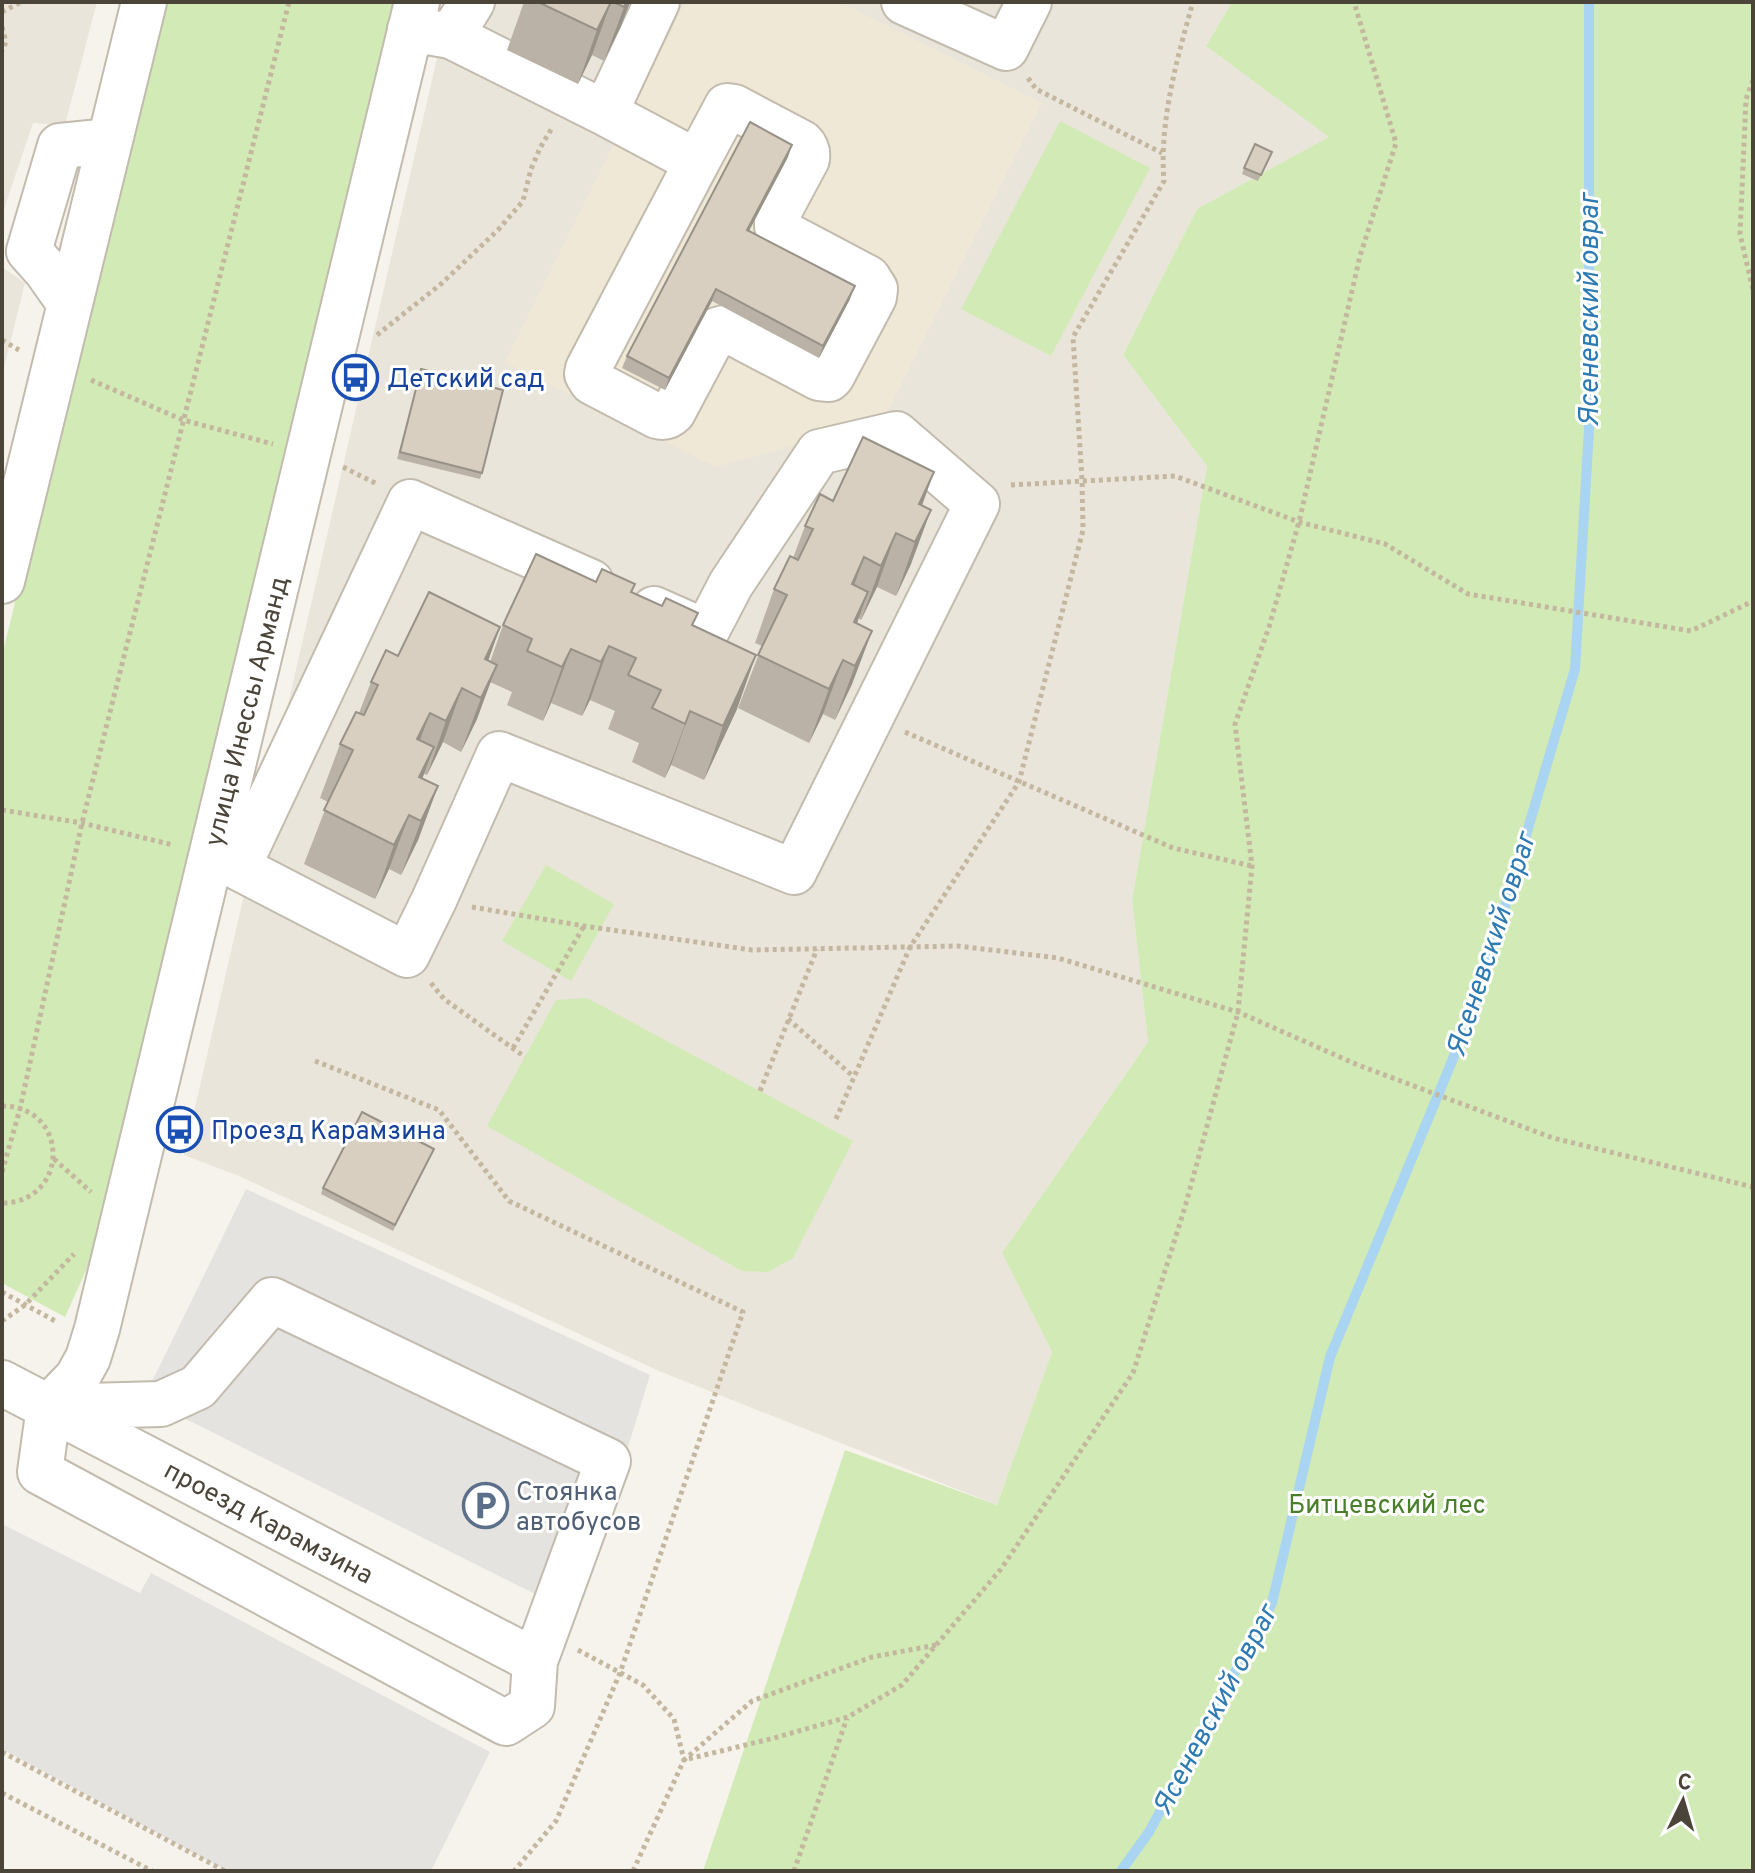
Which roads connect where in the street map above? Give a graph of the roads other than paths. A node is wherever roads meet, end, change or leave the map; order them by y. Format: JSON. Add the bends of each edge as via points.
{"nodes":[{"id":1,"x":144,"y":2,"type":"edge"},
{"id":2,"x":657,"y":2,"type":"edge"},
{"id":3,"x":904,"y":2,"type":"edge"},
{"id":4,"x":1029,"y":2,"type":"edge"},
{"id":5,"x":438,"y":17,"type":"edge"},
{"id":6,"x":591,"y":106,"type":"junction"},
{"id":7,"x":110,"y":141,"type":"junction"},
{"id":8,"x":697,"y":162,"type":"junction"},
{"id":9,"x":16,"y":249,"type":"edge"},
{"id":10,"x":70,"y":304,"type":"junction"},
{"id":11,"x":2,"y":581,"type":"edge"},
{"id":12,"x":225,"y":860,"type":"junction"},
{"id":13,"x":2,"y":1383,"type":"edge"},
{"id":14,"x":49,"y":1407,"type":"junction"},
{"id":15,"x":535,"y":1661,"type":"junction"}],
"edges":[{"from":1,"to":7,"type":"street"},
{"from":2,"to":6,"type":"street"},
{"from":3,"to":4,"type":"street","via":[[1006,48]]},
{"from":5,"to":6,"type":"street"},
{"from":5,"to":12,"type":"street","name":"улица Инессы Арманд"},
{"from":6,"to":8,"type":"street"},
{"from":7,"to":9,"type":"street","via":[[60,146]]},
{"from":7,"to":10,"type":"street"},
{"from":8,"to":8,"type":"street","via":[[727,106],[802,143],[807,159],[777,215],[777,226],[868,278],[874,297],[829,379],[720,328],[673,412],[663,417],[592,382],[587,374]]},
{"from":9,"to":10,"type":"street","via":[[46,270]]},
{"from":10,"to":11,"type":"street"},
{"from":12,"to":12,"type":"street","via":[[407,955],[499,754],[794,872],[977,504],[896,434],[819,452],[731,584],[706,632],[410,502]]},
{"from":12,"to":14,"type":"street","name":"улица Инессы Арманд","via":[[88,1358]]},
{"from":13,"to":14,"type":"street","name":"проезд Карамзина"},
{"from":14,"to":15,"type":"street","name":"проезд Карамзина"},
{"from":14,"to":15,"type":"street","via":[[40,1472],[506,1723],[532,1706]]},
{"from":14,"to":15,"type":"street","via":[[161,1404],[198,1387],[272,1300],[608,1461]]}]}
